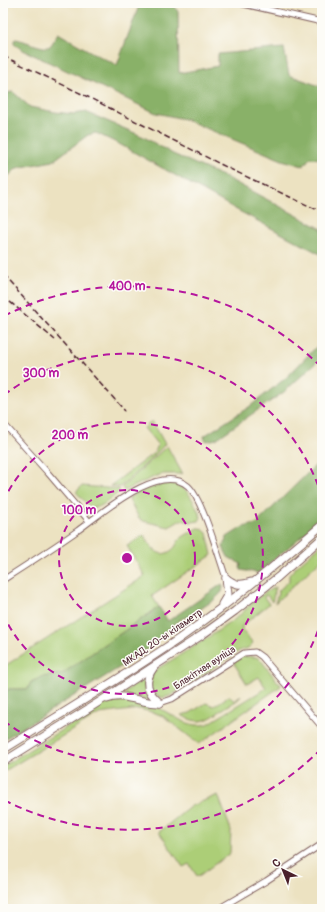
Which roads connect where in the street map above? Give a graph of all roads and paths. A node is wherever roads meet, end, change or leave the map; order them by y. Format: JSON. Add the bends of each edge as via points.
{"nodes":[{"id":1,"x":239,"y":3,"type":"edge"},
{"id":2,"x":322,"y":22,"type":"edge"},
{"id":3,"x":3,"y":423,"type":"edge"},
{"id":4,"x":90,"y":522,"type":"junction"},
{"id":5,"x":322,"y":525,"type":"edge"},
{"id":6,"x":322,"y":538,"type":"edge"},
{"id":7,"x":226,"y":578,"type":"junction"},
{"id":8,"x":258,"y":579,"type":"junction"},
{"id":9,"x":3,"y":580,"type":"edge"},
{"id":10,"x":214,"y":613,"type":"junction"},
{"id":11,"x":156,"y":664,"type":"junction"},
{"id":12,"x":99,"y":702,"type":"junction"},
{"id":13,"x":160,"y":703,"type":"junction"},
{"id":14,"x":320,"y":720,"type":"edge"},
{"id":15,"x":322,"y":726,"type":"edge"},
{"id":16,"x":3,"y":750,"type":"edge"},
{"id":17,"x":3,"y":762,"type":"edge"},
{"id":18,"x":322,"y":844,"type":"edge"},
{"id":19,"x":218,"y":909,"type":"edge"}],
"edges":[{"from":1,"to":2,"type":"street"},
{"from":3,"to":4,"type":"street"},
{"from":4,"to":7,"type":"street","via":[[134,491],[166,479],[184,482],[201,506]]},
{"from":4,"to":9,"type":"street"},
{"from":5,"to":8,"type":"highway","name":"МКАД, 20-ы кіламетр"},
{"from":6,"to":11,"type":"highway","name":"МКАД, 20-ы кіламетр","via":[[235,611]]},
{"from":7,"to":8,"type":"highway","via":[[238,585]]},
{"from":7,"to":10,"type":"highway","via":[[228,594]]},
{"from":8,"to":10,"type":"highway","name":"МКАД, 20-ы кіламетр"},
{"from":10,"to":16,"type":"highway","name":"МКАД, 20-ы кіламетр","via":[[122,676]]},
{"from":11,"to":12,"type":"highway","name":"МКАД, 20-ы кіламетр"},
{"from":11,"to":13,"type":"highway","via":[[148,676],[148,686],[150,694]]},
{"from":12,"to":13,"type":"highway","via":[[114,696],[123,696]]},
{"from":12,"to":17,"type":"highway","name":"МКАД, 20-ы кіламетр"},
{"from":13,"to":14,"type":"street","name":"Блакітная вуліца","via":[[172,699],[244,652],[255,652]]},
{"from":14,"to":15,"type":"street","name":"Блакітная вуліца"},
{"from":18,"to":19,"type":"street"}]}
